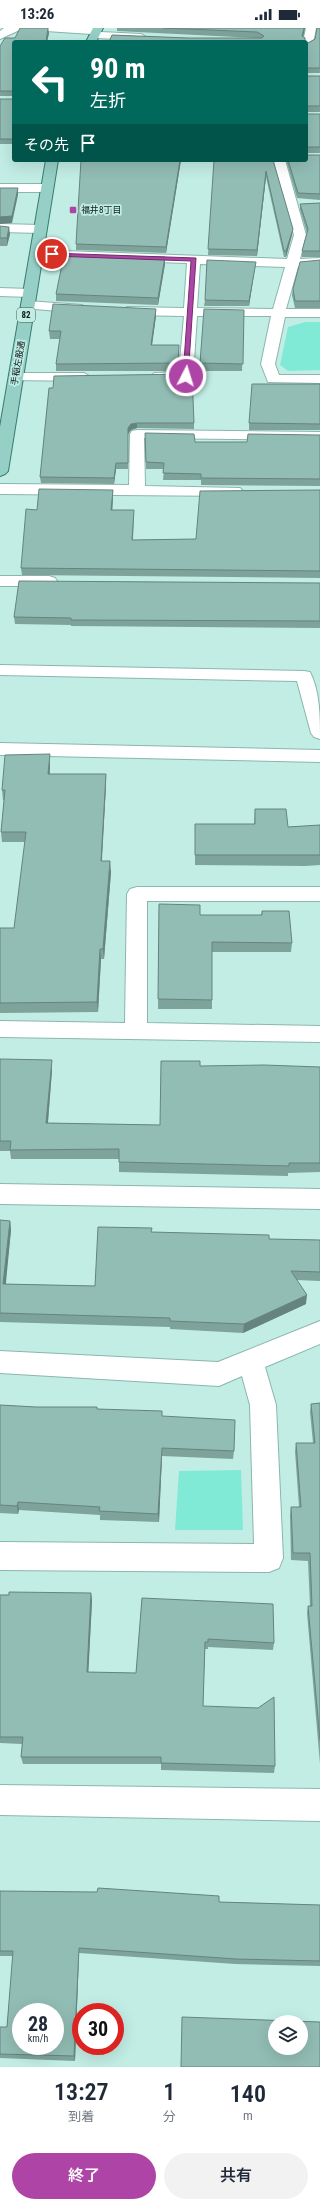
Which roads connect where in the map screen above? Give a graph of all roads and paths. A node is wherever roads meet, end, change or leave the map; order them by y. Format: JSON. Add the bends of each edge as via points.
{"nodes":[{"id":1,"x":19,"y":28,"type":"edge"},
{"id":2,"x":46,"y":28,"type":"edge"},
{"id":3,"x":311,"y":28,"type":"edge"},
{"id":4,"x":95,"y":34,"type":"edge"},
{"id":5,"x":0,"y":36,"type":"edge"},
{"id":6,"x":149,"y":37,"type":"edge"},
{"id":7,"x":308,"y":40,"type":"edge"},
{"id":8,"x":308,"y":44,"type":"edge"},
{"id":9,"x":320,"y":45,"type":"edge"},
{"id":10,"x":52,"y":162,"type":"edge"},
{"id":11,"x":280,"y":162,"type":"edge"},
{"id":12,"x":0,"y":188,"type":"edge"},
{"id":13,"x":47,"y":188,"type":"junction"},
{"id":14,"x":291,"y":204,"type":"junction"},
{"id":15,"x":306,"y":204,"type":"edge"},
{"id":16,"x":0,"y":228,"type":"edge"},
{"id":17,"x":41,"y":228,"type":"junction"},
{"id":18,"x":36,"y":254,"type":"junction"},
{"id":19,"x":194,"y":259,"type":"junction"},
{"id":20,"x":320,"y":262,"type":"edge"},
{"id":21,"x":292,"y":263,"type":"junction"},
{"id":22,"x":0,"y":292,"type":"edge"},
{"id":23,"x":29,"y":299,"type":"junction"},
{"id":24,"x":96,"y":310,"type":"edge"},
{"id":25,"x":112,"y":310,"type":"edge"},
{"id":26,"x":192,"y":311,"type":"junction"},
{"id":27,"x":279,"y":312,"type":"junction"},
{"id":28,"x":320,"y":313,"type":"edge"},
{"id":29,"x":101,"y":376,"type":"edge"},
{"id":30,"x":148,"y":376,"type":"edge"},
{"id":31,"x":16,"y":377,"type":"junction"},
{"id":32,"x":320,"y":379,"type":"edge"},
{"id":33,"x":4,"y":425,"type":"edge"},
{"id":34,"x":320,"y":436,"type":"edge"},
{"id":35,"x":0,"y":471,"type":"edge"},
{"id":36,"x":0,"y":488,"type":"edge"},
{"id":37,"x":137,"y":490,"type":"junction"},
{"id":38,"x":248,"y":491,"type":"edge"},
{"id":39,"x":0,"y":581,"type":"edge"},
{"id":40,"x":62,"y":581,"type":"edge"},
{"id":41,"x":0,"y":670,"type":"edge"},
{"id":42,"x":320,"y":733,"type":"edge"},
{"id":43,"x":0,"y":748,"type":"edge"},
{"id":44,"x":320,"y":756,"type":"edge"},
{"id":45,"x":320,"y":894,"type":"edge"},
{"id":46,"x":0,"y":1029,"type":"edge"},
{"id":47,"x":136,"y":1031,"type":"junction"},
{"id":48,"x":320,"y":1034,"type":"edge"},
{"id":49,"x":0,"y":1194,"type":"edge"},
{"id":50,"x":320,"y":1199,"type":"edge"},
{"id":51,"x":320,"y":1332,"type":"edge"},
{"id":52,"x":251,"y":1361,"type":"junction"},
{"id":53,"x":0,"y":1362,"type":"edge"},
{"id":54,"x":0,"y":1556,"type":"edge"},
{"id":55,"x":0,"y":1800,"type":"edge"},
{"id":56,"x":320,"y":1805,"type":"edge"}],
"edges":[{"from":1,"to":5,"type":"street","via":[[8,30]]},
{"from":2,"to":4,"type":"street"},
{"from":3,"to":7,"type":"street"},
{"from":4,"to":6,"type":"street"},
{"from":8,"to":9,"type":"street"},
{"from":10,"to":13,"type":"main road","name":"手稲左股通","number":"82"},
{"from":11,"to":14,"type":"street"},
{"from":12,"to":13,"type":"street"},
{"from":13,"to":17,"type":"main road","name":"手稲左股通","number":"82"},
{"from":14,"to":15,"type":"street"},
{"from":14,"to":21,"type":"street","via":[[300,235]]},
{"from":16,"to":17,"type":"street"},
{"from":17,"to":18,"type":"main road","name":"手稲左股通","number":"82"},
{"from":18,"to":19,"type":"street"},
{"from":18,"to":23,"type":"main road","name":"手稲左股通","number":"82"},
{"from":19,"to":21,"type":"street"},
{"from":19,"to":26,"type":"street"},
{"from":20,"to":21,"type":"street"},
{"from":21,"to":27,"type":"street"},
{"from":22,"to":23,"type":"street"},
{"from":23,"to":24,"type":"street"},
{"from":23,"to":31,"type":"main road","name":"手稲左股通","number":"82"},
{"from":25,"to":26,"type":"street"},
{"from":26,"to":27,"type":"street"},
{"from":26,"to":30,"type":"street","via":[[186,376]]},
{"from":27,"to":28,"type":"street"},
{"from":27,"to":32,"type":"street","via":[[268,364],[273,379]]},
{"from":29,"to":31,"type":"street"},
{"from":31,"to":33,"type":"main road","name":"手稲左股通","number":"82"},
{"from":33,"to":35,"type":"main road","name":"手稲左股通","number":"82"},
{"from":34,"to":37,"type":"street","via":[[137,434]]},
{"from":36,"to":37,"type":"street"},
{"from":37,"to":38,"type":"street"},
{"from":39,"to":40,"type":"street"},
{"from":41,"to":42,"type":"street","via":[[304,676]]},
{"from":43,"to":44,"type":"street"},
{"from":45,"to":47,"type":"street","via":[[137,894]]},
{"from":46,"to":47,"type":"street"},
{"from":47,"to":48,"type":"street"},
{"from":49,"to":50,"type":"street"},
{"from":51,"to":52,"type":"street"},
{"from":52,"to":53,"type":"street","via":[[219,1374]]},
{"from":52,"to":54,"type":"street","via":[[263,1405],[269,1558]]},
{"from":55,"to":56,"type":"street"}]}
